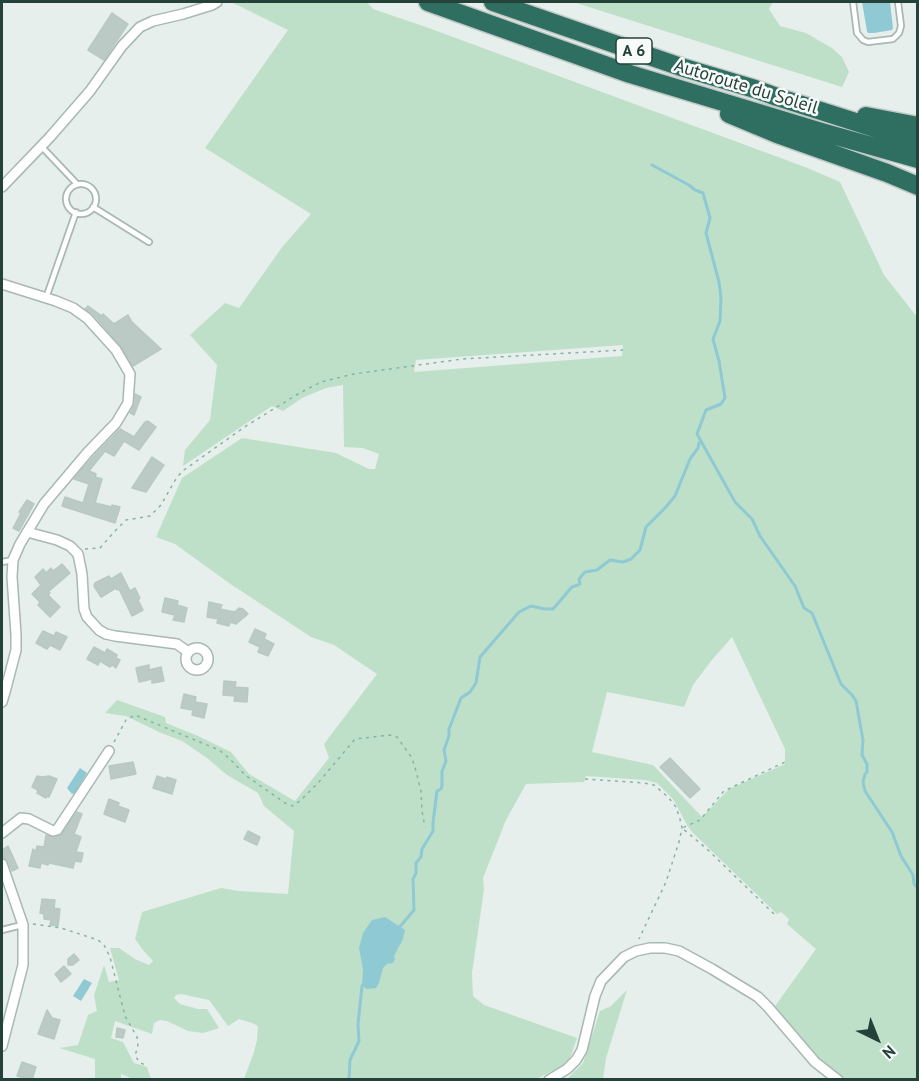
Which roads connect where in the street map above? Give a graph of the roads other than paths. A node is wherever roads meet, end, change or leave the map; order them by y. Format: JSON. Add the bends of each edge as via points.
{"nodes":[{"id":1,"x":217,"y":2,"type":"edge"},
{"id":2,"x":428,"y":2,"type":"edge"},
{"id":3,"x":493,"y":2,"type":"edge"},
{"id":4,"x":853,"y":2,"type":"edge"},
{"id":5,"x":898,"y":2,"type":"edge"},
{"id":6,"x":630,"y":74,"type":"junction"},
{"id":7,"x":777,"y":98,"type":"junction"},
{"id":8,"x":918,"y":126,"type":"edge"},
{"id":9,"x":918,"y":142,"type":"edge"},
{"id":10,"x":40,"y":146,"type":"junction"},
{"id":11,"x":918,"y":159,"type":"edge"},
{"id":12,"x":77,"y":184,"type":"junction"},
{"id":13,"x":918,"y":186,"type":"edge"},
{"id":14,"x":2,"y":187,"type":"edge"},
{"id":15,"x":93,"y":207,"type":"junction"},
{"id":16,"x":75,"y":212,"type":"junction"},
{"id":17,"x":149,"y":242,"type":"dead end"},
{"id":18,"x":2,"y":284,"type":"edge"},
{"id":19,"x":46,"y":298,"type":"junction"},
{"id":20,"x":27,"y":532,"type":"junction"},
{"id":21,"x":2,"y":556,"type":"edge"},
{"id":22,"x":7,"y":561,"type":"edge"},
{"id":23,"x":188,"y":652,"type":"dead end"},
{"id":24,"x":2,"y":702,"type":"edge"},
{"id":25,"x":109,"y":751,"type":"road end"},
{"id":26,"x":2,"y":833,"type":"edge"},
{"id":27,"x":2,"y":864,"type":"edge"},
{"id":28,"x":23,"y":925,"type":"junction"},
{"id":29,"x":2,"y":930,"type":"edge"},
{"id":30,"x":2,"y":1046,"type":"edge"},
{"id":31,"x":549,"y":1080,"type":"edge"},
{"id":32,"x":838,"y":1080,"type":"edge"}],
"edges":[{"from":1,"to":10,"type":"street","via":[[140,27]]},
{"from":2,"to":6,"type":"highway","name":"Autoroute du Soleil","number":"A 6"},
{"from":3,"to":7,"type":"highway","name":"Autoroute du Soleil","number":"A 6"},
{"from":4,"to":5,"type":"lane","via":[[858,33],[868,42],[893,39],[899,33]]},
{"from":6,"to":11,"type":"highway","name":"Autoroute du Soleil","number":"A 6"},
{"from":6,"to":13,"type":"highway"},
{"from":7,"to":8,"type":"highway"},
{"from":7,"to":9,"type":"highway","name":"Autoroute du Soleil","number":"A 6"},
{"from":10,"to":12,"type":"lane"},
{"from":10,"to":14,"type":"street"},
{"from":12,"to":15,"type":"lane","via":[[91,188],[96,197]]},
{"from":12,"to":16,"type":"lane","via":[[66,198]]},
{"from":15,"to":16,"type":"lane","via":[[85,213]]},
{"from":15,"to":17,"type":"lane"},
{"from":16,"to":19,"type":"lane"},
{"from":18,"to":19,"type":"street"},
{"from":19,"to":20,"type":"street","via":[[87,318],[116,350],[130,374],[128,403],[116,423],[44,504]]},
{"from":20,"to":22,"type":"street"},
{"from":20,"to":23,"type":"street","via":[[57,540],[78,555],[84,609],[99,630],[115,636],[177,644]]},
{"from":21,"to":22,"type":"lane"},
{"from":22,"to":24,"type":"street","via":[[12,577],[16,650]]},
{"from":25,"to":26,"type":"street","via":[[57,830],[21,818]]},
{"from":27,"to":28,"type":"street"},
{"from":28,"to":29,"type":"lane"},
{"from":28,"to":30,"type":"street","via":[[23,965]]},
{"from":31,"to":32,"type":"street","via":[[567,1069],[582,1050],[601,981],[624,957],[650,948],[679,951],[758,997],[815,1062]]}]}
